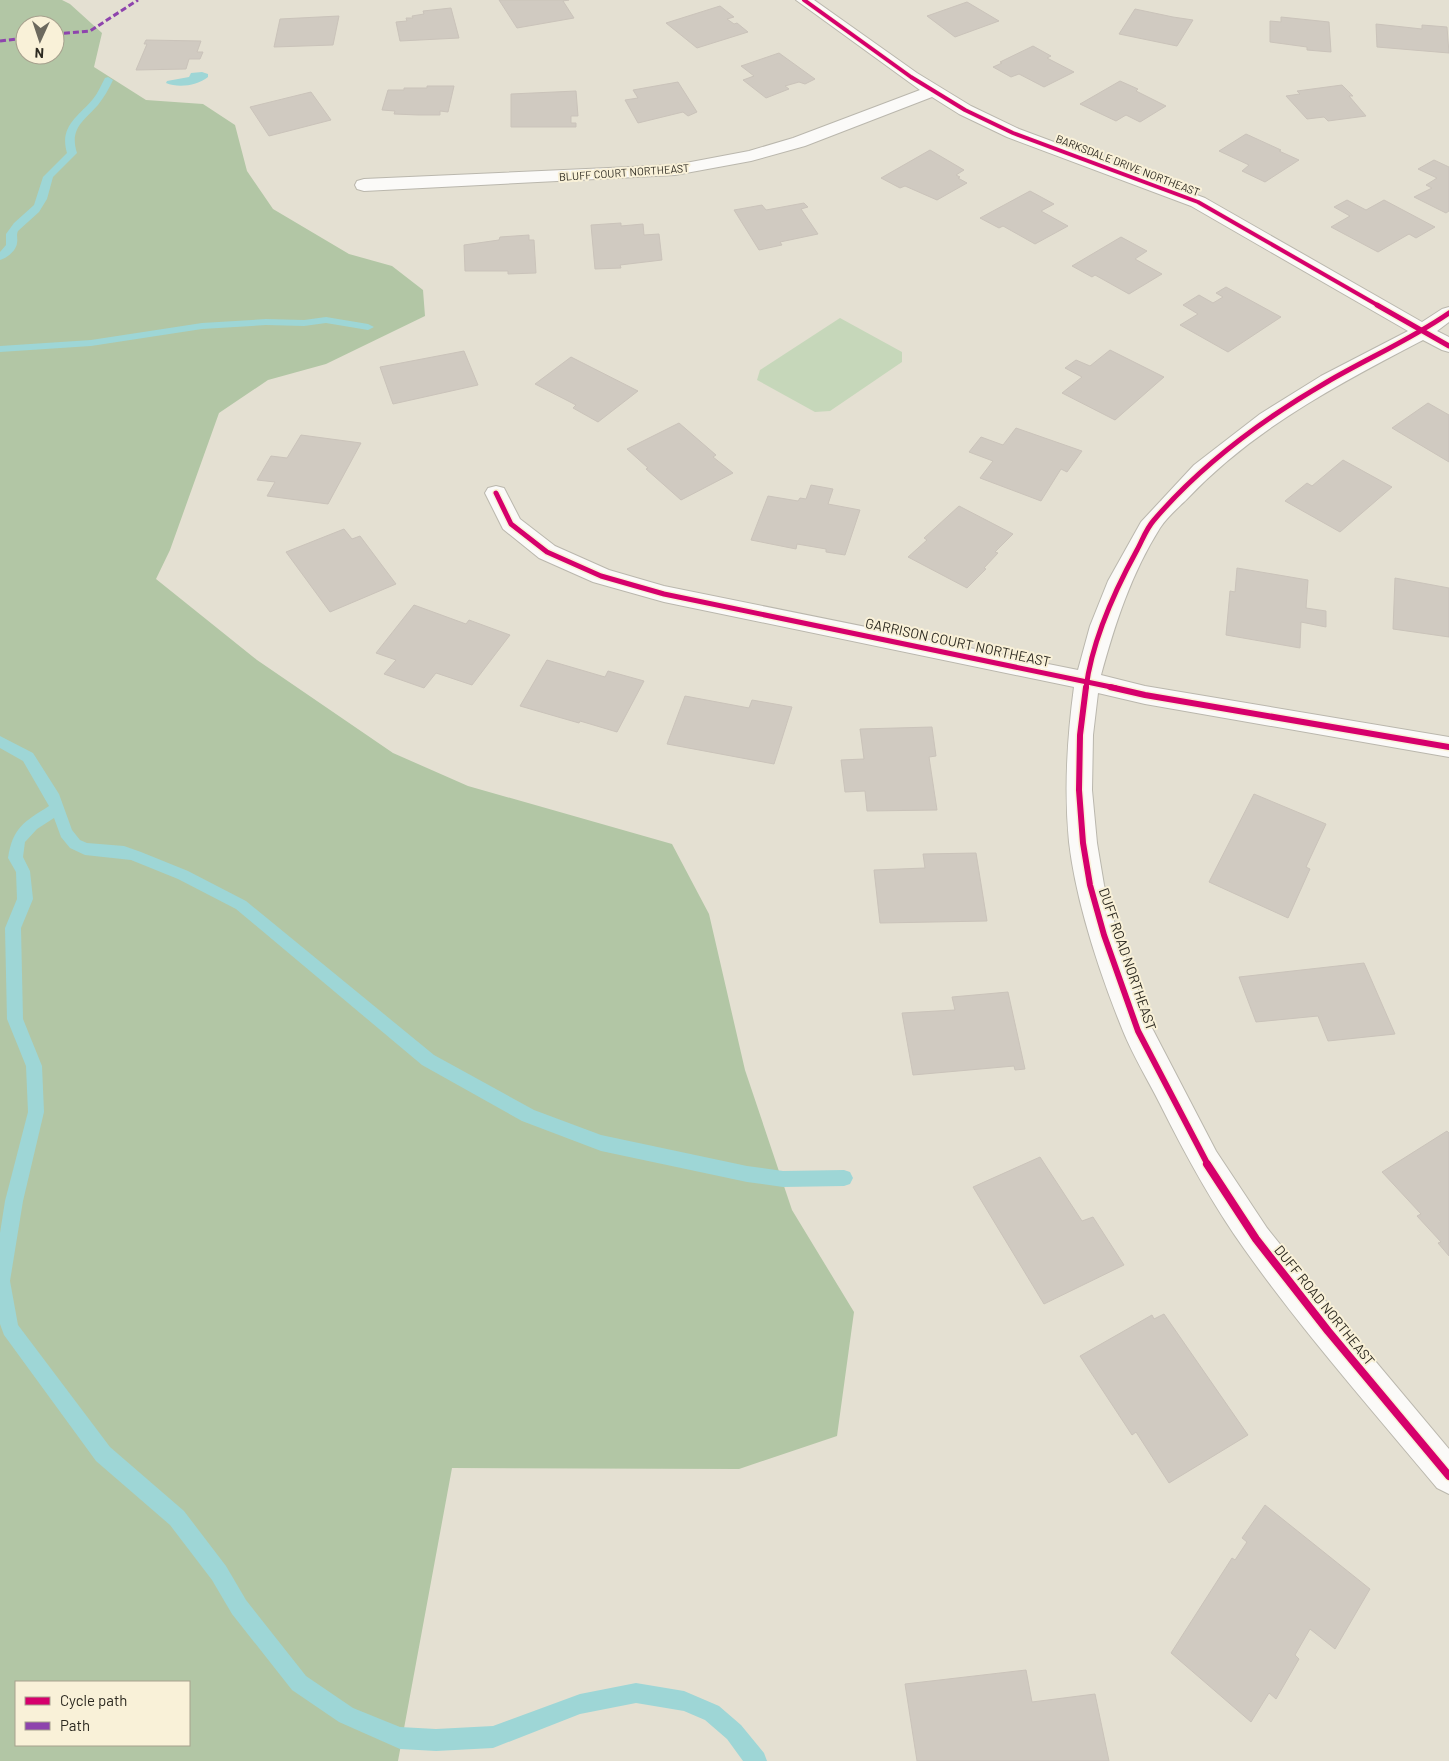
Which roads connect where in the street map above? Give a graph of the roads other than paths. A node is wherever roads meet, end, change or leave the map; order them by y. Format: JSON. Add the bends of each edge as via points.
{"nodes":[{"id":1,"x":804,"y":0,"type":"edge"},
{"id":2,"x":932,"y":91,"type":"junction"},
{"id":3,"x":364,"y":185,"type":"dead end"},
{"id":4,"x":1449,"y":313,"type":"edge"},
{"id":5,"x":1422,"y":332,"type":"junction"},
{"id":6,"x":1449,"y":346,"type":"edge"},
{"id":7,"x":496,"y":493,"type":"dead end"},
{"id":8,"x":1087,"y":681,"type":"junction"},
{"id":9,"x":1449,"y":747,"type":"edge"},
{"id":10,"x":1449,"y":1476,"type":"edge"}],
"edges":[{"from":1,"to":2,"type":"street","name":"BARKSDALE DRIVE NORTHEAST"},
{"from":2,"to":3,"type":"street","name":"BLUFF COURT NORTHEAST","via":[[799,142],[751,156],[684,169]]},
{"from":2,"to":5,"type":"street","name":"BARKSDALE DRIVE NORTHEAST","via":[[1014,133],[1198,202]]},
{"from":4,"to":5,"type":"street","name":"DUFF ROAD NORTHEAST"},
{"from":5,"to":6,"type":"street","name":"BARKSDALE DRIVE NORTHEAST"},
{"from":5,"to":8,"type":"street","name":"DUFF ROAD NORTHEAST","via":[[1320,386],[1268,419],[1202,470],[1152,522],[1120,582],[1102,626]]},
{"from":7,"to":8,"type":"street","name":"GARRISON COURT NORTHEAST","via":[[511,524],[547,552],[601,576],[664,594]]},
{"from":8,"to":9,"type":"street","name":"GARRISON COURT NORTHEAST","via":[[1145,695]]},
{"from":8,"to":10,"type":"street","name":"DUFF ROAD NORTHEAST","via":[[1080,735],[1079,790],[1083,843],[1090,885],[1104,935],[1138,1031],[1205,1161],[1256,1239]]}]}
